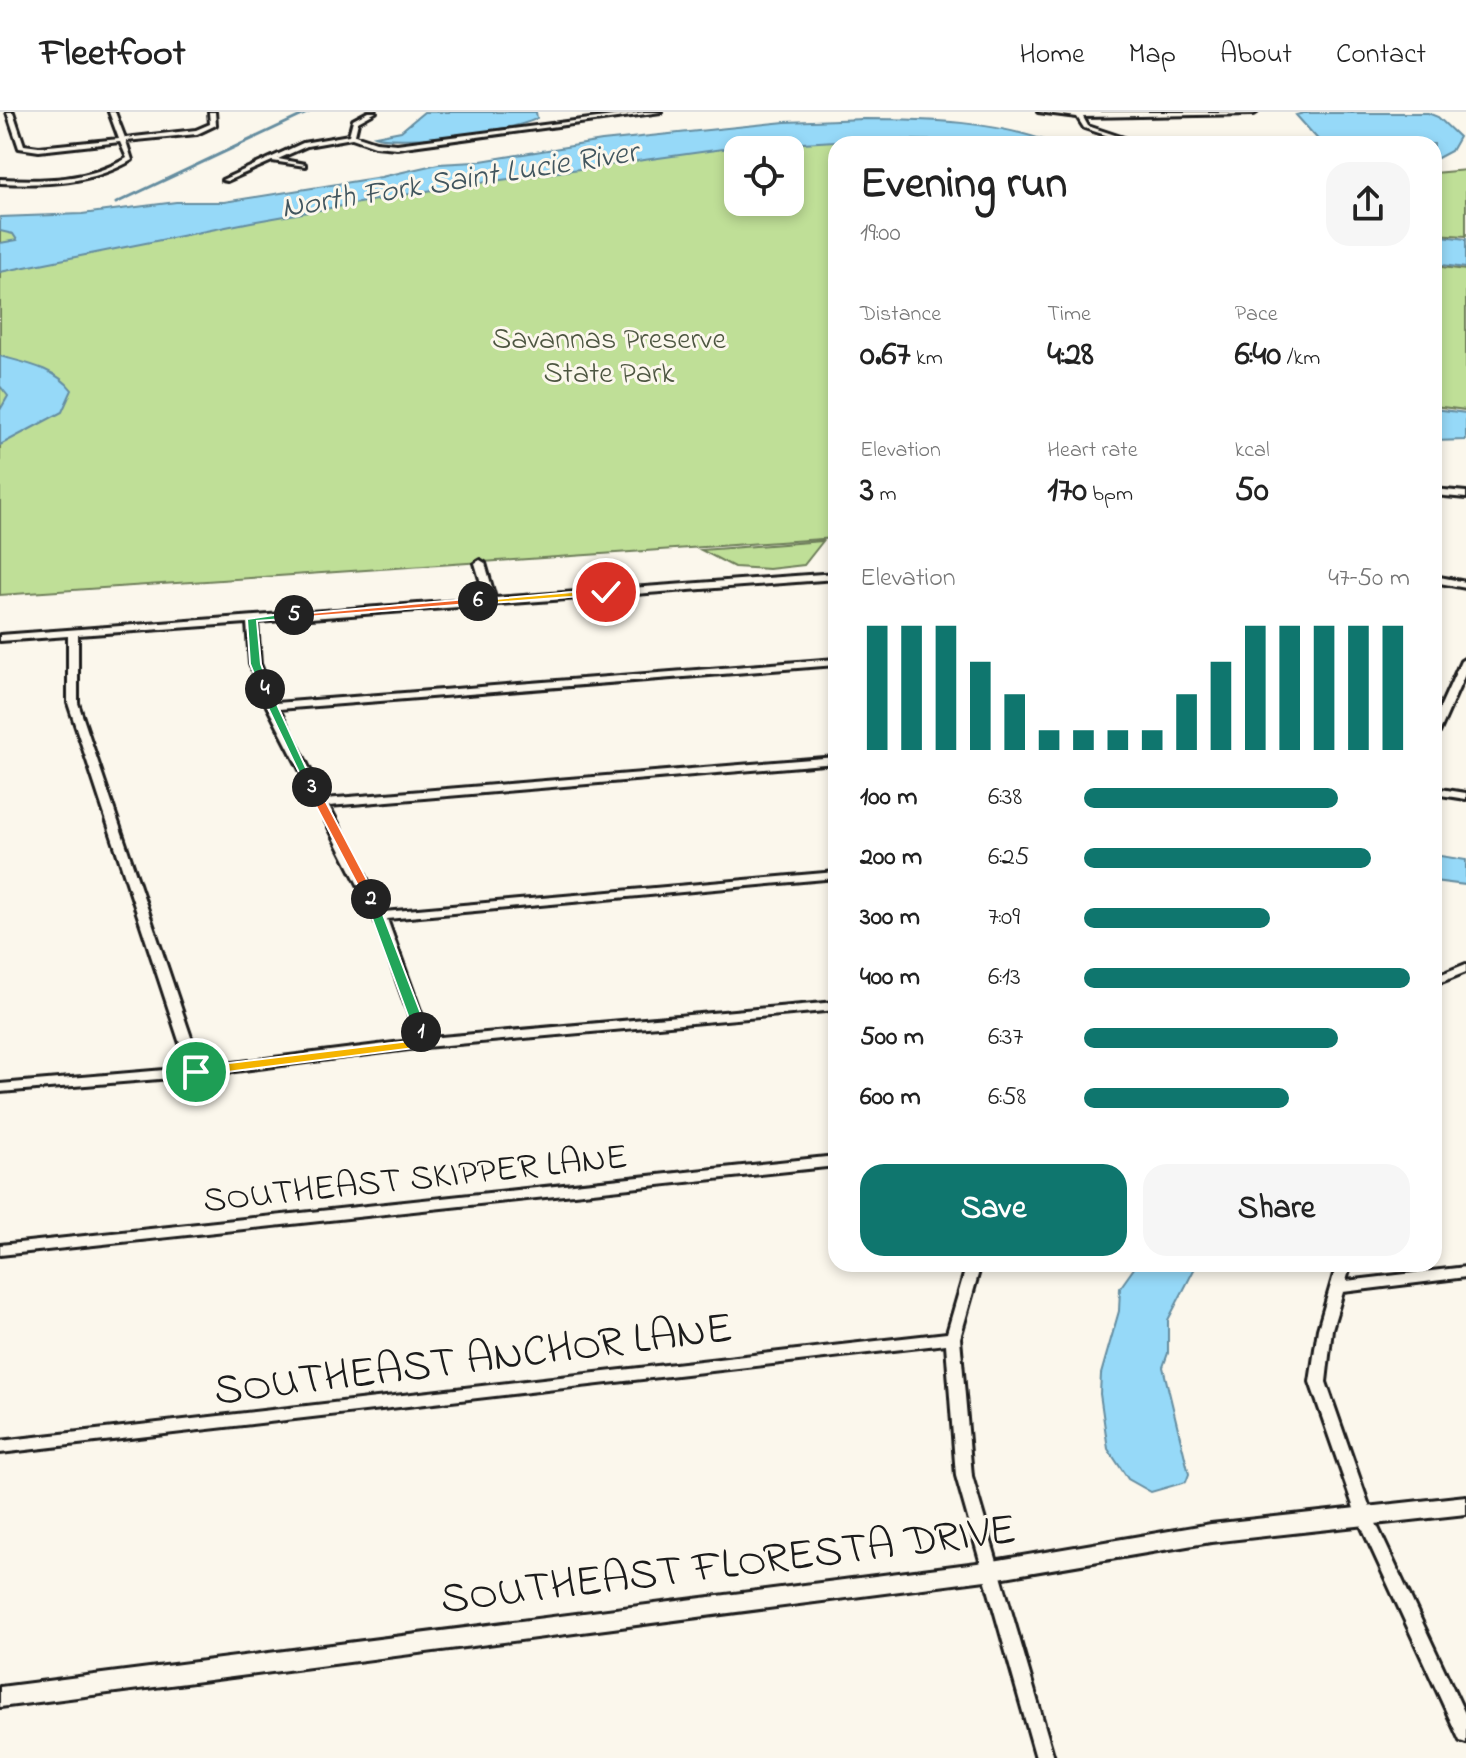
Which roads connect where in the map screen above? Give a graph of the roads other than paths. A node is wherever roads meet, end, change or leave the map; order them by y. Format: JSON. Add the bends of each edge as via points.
{"nodes":[{"id":1,"x":10,"y":112,"type":"edge"},
{"id":2,"x":112,"y":112,"type":"edge"},
{"id":3,"x":212,"y":112,"type":"edge"},
{"id":4,"x":373,"y":112,"type":"edge"},
{"id":5,"x":658,"y":112,"type":"edge"},
{"id":6,"x":1041,"y":112,"type":"edge"},
{"id":7,"x":1165,"y":112,"type":"edge"},
{"id":8,"x":1254,"y":112,"type":"edge"},
{"id":9,"x":1078,"y":114,"type":"edge"},
{"id":10,"x":15,"y":125,"type":"junction"},
{"id":11,"x":0,"y":127,"type":"edge"},
{"id":12,"x":352,"y":136,"type":"junction"},
{"id":13,"x":1114,"y":136,"type":"edge"},
{"id":14,"x":124,"y":141,"type":"junction"},
{"id":15,"x":269,"y":159,"type":"junction"},
{"id":16,"x":303,"y":165,"type":"dead end"},
{"id":17,"x":40,"y":180,"type":"junction"},
{"id":18,"x":225,"y":180,"type":"dead end"},
{"id":19,"x":0,"y":181,"type":"edge"},
{"id":20,"x":44,"y":194,"type":"dead end"},
{"id":21,"x":1442,"y":493,"type":"edge"},
{"id":22,"x":1466,"y":495,"type":"edge"},
{"id":23,"x":480,"y":563,"type":"dead end"},
{"id":24,"x":828,"y":577,"type":"edge"},
{"id":25,"x":1442,"y":580,"type":"edge"},
{"id":26,"x":1466,"y":585,"type":"edge"},
{"id":27,"x":491,"y":600,"type":"junction"},
{"id":28,"x":252,"y":619,"type":"junction"},
{"id":29,"x":73,"y":634,"type":"junction"},
{"id":30,"x":0,"y":638,"type":"edge"},
{"id":31,"x":1466,"y":661,"type":"edge"},
{"id":32,"x":828,"y":663,"type":"edge"},
{"id":33,"x":272,"y":706,"type":"junction"},
{"id":34,"x":1442,"y":715,"type":"edge"},
{"id":35,"x":828,"y":761,"type":"edge"},
{"id":36,"x":1442,"y":792,"type":"edge"},
{"id":37,"x":1466,"y":796,"type":"edge"},
{"id":38,"x":320,"y":803,"type":"junction"},
{"id":39,"x":828,"y":876,"type":"edge"},
{"id":40,"x":380,"y":916,"type":"junction"},
{"id":41,"x":1466,"y":968,"type":"edge"},
{"id":42,"x":1442,"y":978,"type":"edge"},
{"id":43,"x":828,"y":1007,"type":"edge"},
{"id":44,"x":425,"y":1043,"type":"junction"},
{"id":45,"x":196,"y":1072,"type":"junction"},
{"id":46,"x":0,"y":1088,"type":"edge"},
{"id":47,"x":828,"y":1162,"type":"edge"},
{"id":48,"x":0,"y":1250,"type":"edge"},
{"id":49,"x":972,"y":1272,"type":"edge"},
{"id":50,"x":1342,"y":1272,"type":"edge"},
{"id":51,"x":1466,"y":1272,"type":"edge"},
{"id":52,"x":1339,"y":1287,"type":"junction"},
{"id":53,"x":953,"y":1338,"type":"junction"},
{"id":54,"x":0,"y":1447,"type":"edge"},
{"id":55,"x":1466,"y":1505,"type":"edge"},
{"id":56,"x":1365,"y":1517,"type":"junction"},
{"id":57,"x":993,"y":1570,"type":"junction"},
{"id":58,"x":0,"y":1697,"type":"edge"},
{"id":59,"x":1466,"y":1735,"type":"edge"},
{"id":60,"x":1045,"y":1758,"type":"edge"}],
"edges":[{"from":1,"to":10,"type":"street"},
{"from":2,"to":14,"type":"street"},
{"from":3,"to":14,"type":"street","via":[[213,125],[197,132]]},
{"from":4,"to":12,"type":"street","via":[[355,121]]},
{"from":5,"to":12,"type":"street","via":[[425,144],[375,144]]},
{"from":6,"to":9,"type":"street"},
{"from":7,"to":8,"type":"street"},
{"from":7,"to":9,"type":"street"},
{"from":9,"to":13,"type":"street","via":[[1086,127]]},
{"from":10,"to":11,"type":"street"},
{"from":10,"to":14,"type":"street","via":[[21,147],[28,149]]},
{"from":12,"to":15,"type":"street","via":[[305,144]]},
{"from":14,"to":17,"type":"street","via":[[130,159],[122,165],[90,175]]},
{"from":15,"to":16,"type":"street"},
{"from":15,"to":18,"type":"street"},
{"from":17,"to":19,"type":"street"},
{"from":17,"to":20,"type":"street"},
{"from":21,"to":22,"type":"street"},
{"from":23,"to":27,"type":"street"},
{"from":24,"to":27,"type":"street"},
{"from":25,"to":26,"type":"street"},
{"from":27,"to":28,"type":"street"},
{"from":28,"to":29,"type":"street"},
{"from":28,"to":33,"type":"street","via":[[255,664]]},
{"from":29,"to":30,"type":"street"},
{"from":29,"to":45,"type":"street","via":[[73,703]]},
{"from":31,"to":34,"type":"street"},
{"from":32,"to":33,"type":"street"},
{"from":33,"to":38,"type":"street"},
{"from":35,"to":38,"type":"street"},
{"from":36,"to":37,"type":"street"},
{"from":38,"to":40,"type":"street"},
{"from":39,"to":40,"type":"street"},
{"from":40,"to":44,"type":"street"},
{"from":41,"to":42,"type":"street"},
{"from":43,"to":44,"type":"street"},
{"from":44,"to":45,"type":"street"},
{"from":45,"to":46,"type":"street"},
{"from":47,"to":48,"type":"street","name":"SOUTHEAST SKIPPER LANE"},
{"from":49,"to":53,"type":"street"},
{"from":50,"to":52,"type":"street"},
{"from":51,"to":52,"type":"street"},
{"from":52,"to":56,"type":"street","via":[[1325,1329],[1318,1382]]},
{"from":53,"to":54,"type":"street","name":"SOUTHEAST ANCHOR LANE"},
{"from":53,"to":57,"type":"street","via":[[964,1476]]},
{"from":55,"to":56,"type":"street","name":"SOUTHEAST FLORESTA DRIVE"},
{"from":56,"to":57,"type":"street","name":"SOUTHEAST FLORESTA DRIVE","via":[[1211,1533]]},
{"from":56,"to":59,"type":"street"},
{"from":57,"to":58,"type":"street","name":"SOUTHEAST FLORESTA DRIVE"},
{"from":57,"to":60,"type":"street"}]}
